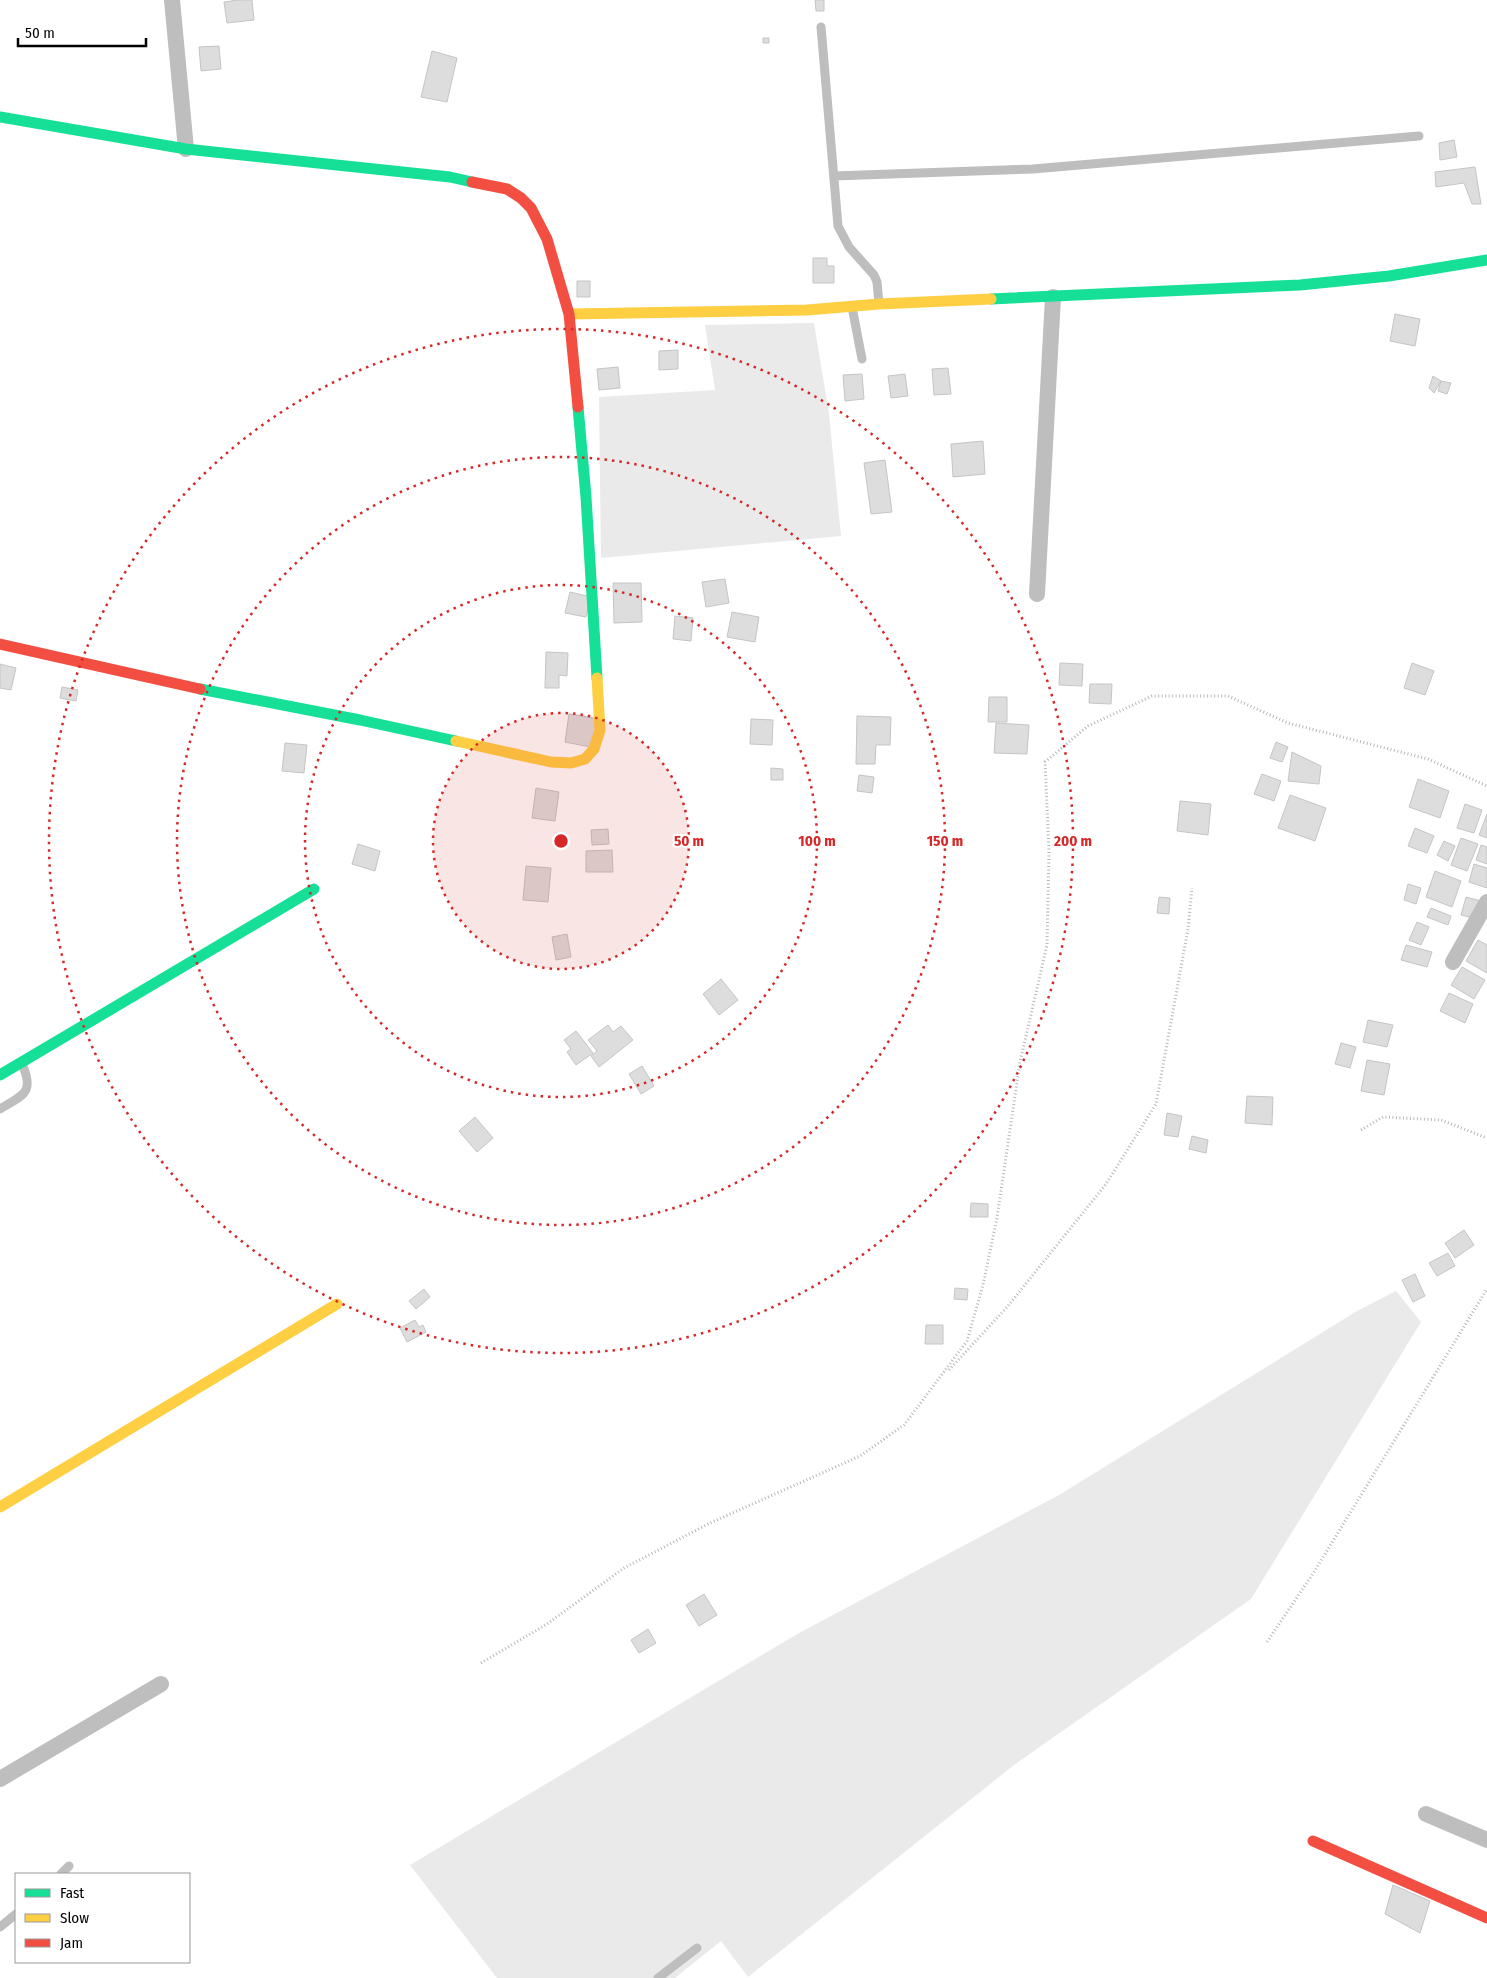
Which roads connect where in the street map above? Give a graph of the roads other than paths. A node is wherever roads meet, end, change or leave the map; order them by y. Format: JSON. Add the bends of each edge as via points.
{"nodes":[{"id":1,"x":172,"y":0,"type":"edge"},
{"id":2,"x":821,"y":27,"type":"dead end"},
{"id":3,"x":0,"y":117,"type":"edge"},
{"id":4,"x":1418,"y":136,"type":"dead end"},
{"id":5,"x":186,"y":149,"type":"junction"},
{"id":6,"x":834,"y":176,"type":"junction"},
{"id":7,"x":1487,"y":260,"type":"edge"},
{"id":8,"x":1053,"y":297,"type":"junction"},
{"id":9,"x":879,"y":304,"type":"junction"},
{"id":10,"x":852,"y":307,"type":"junction"},
{"id":11,"x":569,"y":314,"type":"junction"},
{"id":12,"x":862,"y":359,"type":"dead end"},
{"id":13,"x":1037,"y":594,"type":"dead end"},
{"id":14,"x":0,"y":644,"type":"edge"},
{"id":15,"x":314,"y":889,"type":"dead end"},
{"id":16,"x":1487,"y":902,"type":"edge"},
{"id":17,"x":1453,"y":962,"type":"dead end"},
{"id":18,"x":21,"y":1062,"type":"junction"},
{"id":19,"x":0,"y":1074,"type":"edge"},
{"id":20,"x":0,"y":1108,"type":"edge"},
{"id":21,"x":337,"y":1304,"type":"dead end"},
{"id":22,"x":0,"y":1507,"type":"edge"},
{"id":23,"x":160,"y":1684,"type":"dead end"},
{"id":24,"x":0,"y":1779,"type":"edge"},
{"id":25,"x":1426,"y":1814,"type":"dead end"},
{"id":26,"x":1487,"y":1840,"type":"edge"},
{"id":27,"x":1313,"y":1841,"type":"dead end"},
{"id":28,"x":69,"y":1866,"type":"dead end"},
{"id":29,"x":62,"y":1873,"type":"edge"},
{"id":30,"x":15,"y":1915,"type":"edge"},
{"id":31,"x":1487,"y":1918,"type":"edge"},
{"id":32,"x":0,"y":1927,"type":"edge"},
{"id":33,"x":697,"y":1948,"type":"dead end"},
{"id":34,"x":658,"y":1978,"type":"edge"}],
"edges":[{"from":1,"to":5,"type":"street"},
{"from":2,"to":6,"type":"lane"},
{"from":3,"to":5,"type":"street"},
{"from":4,"to":6,"type":"lane","via":[[1033,168]]},
{"from":5,"to":11,"type":"street","via":[[450,177],[507,189],[521,198],[540,222]]},
{"from":6,"to":9,"type":"lane","via":[[836,216],[842,236],[874,275]]},
{"from":7,"to":8,"type":"street","via":[[1390,276],[1300,285]]},
{"from":8,"to":9,"type":"street"},
{"from":8,"to":13,"type":"street"},
{"from":9,"to":10,"type":"street"},
{"from":10,"to":11,"type":"street"},
{"from":10,"to":12,"type":"lane"},
{"from":11,"to":14,"type":"street","via":[[586,497],[600,718],[599,740],[595,751],[587,758],[566,764],[551,762]]},
{"from":15,"to":18,"type":"street"},
{"from":16,"to":17,"type":"street"},
{"from":18,"to":19,"type":"street"},
{"from":18,"to":20,"type":"lane","via":[[28,1088]]},
{"from":21,"to":22,"type":"street"},
{"from":23,"to":24,"type":"street"},
{"from":25,"to":26,"type":"street"},
{"from":27,"to":31,"type":"street"},
{"from":28,"to":29,"type":"lane"},
{"from":30,"to":32,"type":"lane"},
{"from":33,"to":34,"type":"lane"}]}
